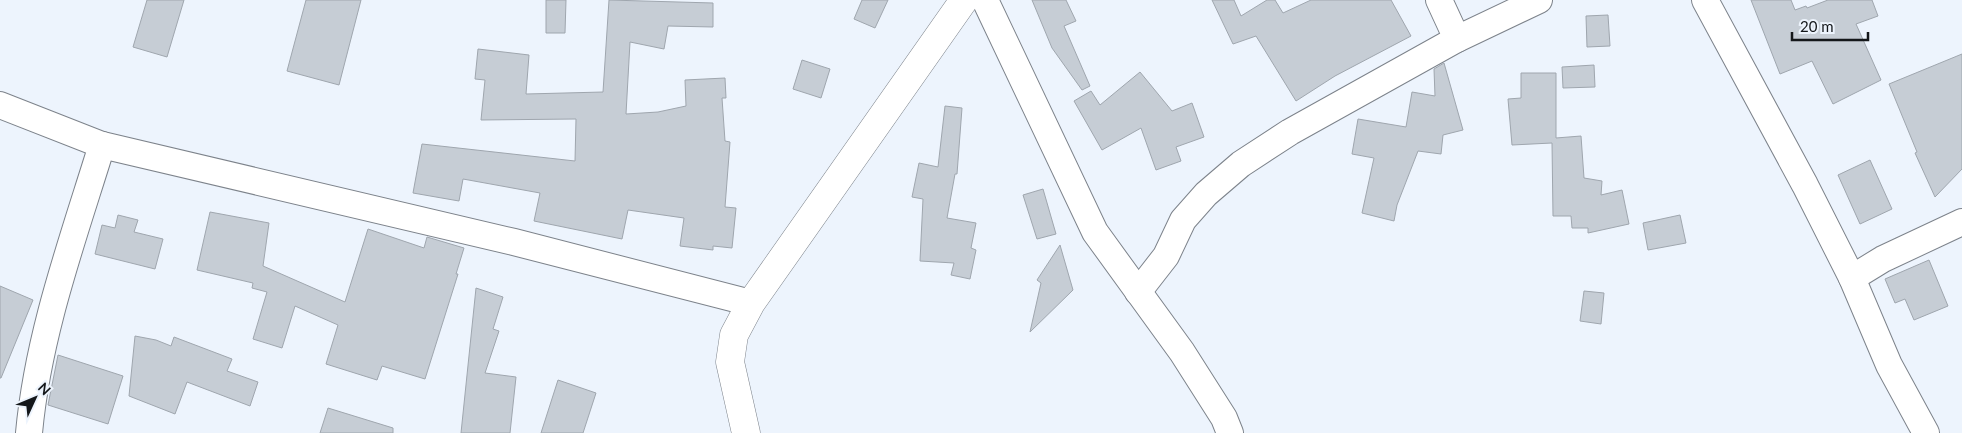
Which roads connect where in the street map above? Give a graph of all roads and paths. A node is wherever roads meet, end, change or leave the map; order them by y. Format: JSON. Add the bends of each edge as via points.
{"nodes":[{"id":1,"x":964,"y":0,"type":"edge"},
{"id":2,"x":985,"y":0,"type":"edge"},
{"id":3,"x":1439,"y":0,"type":"edge"},
{"id":4,"x":1539,"y":0,"type":"edge"},
{"id":5,"x":1706,"y":0,"type":"edge"},
{"id":6,"x":1457,"y":39,"type":"junction"},
{"id":7,"x":0,"y":105,"type":"edge"},
{"id":8,"x":102,"y":144,"type":"junction"},
{"id":9,"x":1962,"y":222,"type":"edge"},
{"id":10,"x":1852,"y":278,"type":"junction"},
{"id":11,"x":1138,"y":292,"type":"junction"},
{"id":12,"x":751,"y":302,"type":"junction"},
{"id":13,"x":29,"y":433,"type":"edge"},
{"id":14,"x":746,"y":433,"type":"edge"},
{"id":15,"x":1230,"y":433,"type":"edge"},
{"id":16,"x":1926,"y":433,"type":"edge"}],
"edges":[{"from":1,"to":12,"type":"main road"},
{"from":2,"to":11,"type":"street","via":[[1095,232]]},
{"from":3,"to":6,"type":"street"},
{"from":4,"to":6,"type":"street"},
{"from":5,"to":10,"type":"street"},
{"from":6,"to":11,"type":"street","via":[[1290,132],[1241,164],[1206,194],[1183,220],[1166,256]]},
{"from":7,"to":8,"type":"street"},
{"from":8,"to":12,"type":"street"},
{"from":8,"to":13,"type":"street","via":[[44,339]]},
{"from":9,"to":10,"type":"street","via":[[1883,259]]},
{"from":10,"to":16,"type":"street","via":[[1889,365]]},
{"from":11,"to":15,"type":"street","via":[[1182,352]]},
{"from":12,"to":14,"type":"main road","via":[[734,335],[730,362]]}]}
